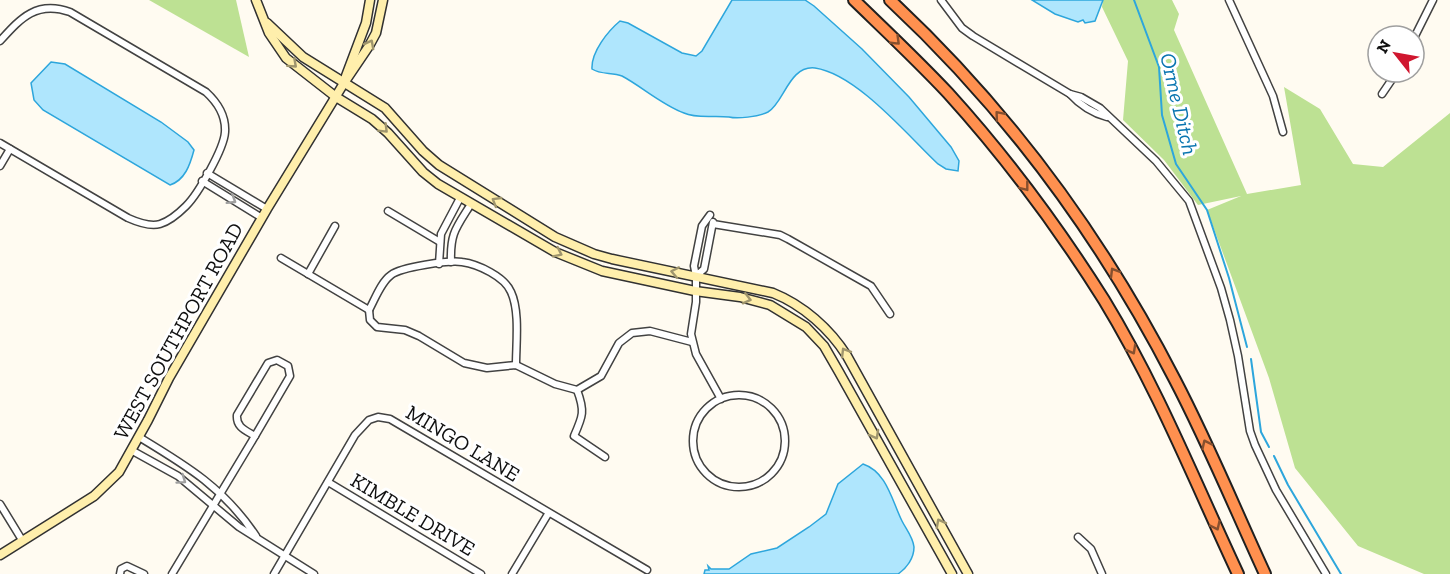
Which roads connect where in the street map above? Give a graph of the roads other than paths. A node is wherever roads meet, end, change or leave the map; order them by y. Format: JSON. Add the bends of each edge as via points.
{"nodes":[{"id":1,"x":256,"y":0,"type":"edge"},
{"id":2,"x":370,"y":0,"type":"edge"},
{"id":3,"x":383,"y":0,"type":"edge"},
{"id":4,"x":853,"y":0,"type":"edge"},
{"id":5,"x":890,"y":0,"type":"edge"},
{"id":6,"x":941,"y":0,"type":"edge"},
{"id":7,"x":1229,"y":0,"type":"edge"},
{"id":8,"x":1433,"y":0,"type":"edge"},
{"id":9,"x":263,"y":20,"type":"junction"},
{"id":10,"x":1421,"y":24,"type":"edge"},
{"id":11,"x":0,"y":42,"type":"edge"},
{"id":12,"x":344,"y":83,"type":"junction"},
{"id":13,"x":1389,"y":84,"type":"edge"},
{"id":14,"x":1382,"y":94,"type":"dead end"},
{"id":15,"x":336,"y":97,"type":"junction"},
{"id":16,"x":1283,"y":132,"type":"dead end"},
{"id":17,"x":0,"y":143,"type":"edge"},
{"id":18,"x":10,"y":149,"type":"junction"},
{"id":19,"x":0,"y":166,"type":"edge"},
{"id":20,"x":207,"y":173,"type":"junction"},
{"id":21,"x":202,"y":182,"type":"junction"},
{"id":22,"x":460,"y":198,"type":"junction"},
{"id":23,"x":471,"y":204,"type":"junction"},
{"id":24,"x":267,"y":210,"type":"junction"},
{"id":25,"x":388,"y":211,"type":"dead end"},
{"id":26,"x":262,"y":218,"type":"junction"},
{"id":27,"x":713,"y":224,"type":"junction"},
{"id":28,"x":334,"y":226,"type":"dead end"},
{"id":29,"x":440,"y":242,"type":"junction"},
{"id":30,"x":281,"y":258,"type":"dead end"},
{"id":31,"x":451,"y":262,"type":"junction"},
{"id":32,"x":439,"y":264,"type":"junction"},
{"id":33,"x":308,"y":273,"type":"junction"},
{"id":34,"x":696,"y":276,"type":"junction"},
{"id":35,"x":695,"y":291,"type":"junction"},
{"id":36,"x":369,"y":310,"type":"junction"},
{"id":37,"x":890,"y":314,"type":"dead end"},
{"id":38,"x":692,"y":342,"type":"junction"},
{"id":39,"x":516,"y":365,"type":"junction"},
{"id":40,"x":577,"y":390,"type":"junction"},
{"id":41,"x":721,"y":399,"type":"junction"},
{"id":42,"x":255,"y":436,"type":"junction"},
{"id":43,"x":139,"y":437,"type":"junction"},
{"id":44,"x":131,"y":450,"type":"junction"},
{"id":45,"x":605,"y":457,"type":"dead end"},
{"id":46,"x":328,"y":482,"type":"junction"},
{"id":47,"x":220,"y":494,"type":"junction"},
{"id":48,"x":0,"y":504,"type":"edge"},
{"id":49,"x":213,"y":505,"type":"junction"},
{"id":50,"x":548,"y":514,"type":"junction"},
{"id":51,"x":256,"y":536,"type":"junction"},
{"id":52,"x":1078,"y":537,"type":"dead end"},
{"id":53,"x":22,"y":540,"type":"junction"},
{"id":54,"x":0,"y":555,"type":"edge"},
{"id":55,"x":284,"y":556,"type":"junction"},
{"id":56,"x":646,"y":570,"type":"dead end"},
{"id":57,"x":120,"y":574,"type":"edge"},
{"id":58,"x":144,"y":574,"type":"edge"},
{"id":59,"x":172,"y":574,"type":"edge"},
{"id":60,"x":274,"y":574,"type":"edge"},
{"id":61,"x":314,"y":574,"type":"edge"},
{"id":62,"x":482,"y":574,"type":"edge"},
{"id":63,"x":512,"y":574,"type":"edge"},
{"id":64,"x":952,"y":574,"type":"edge"},
{"id":65,"x":968,"y":574,"type":"edge"},
{"id":66,"x":1102,"y":574,"type":"edge"},
{"id":67,"x":1238,"y":574,"type":"edge"},
{"id":68,"x":1265,"y":574,"type":"edge"},
{"id":69,"x":1326,"y":574,"type":"edge"}],
"edges":[{"from":1,"to":9,"type":"street"},
{"from":2,"to":12,"type":"street","name":"WEST SOUTHPORT ROAD"},
{"from":12,"to":3,"type":"street","name":"WEST SOUTHPORT ROAD","one_way":true,"via":[[376,33]]},
{"from":4,"to":67,"type":"highway","one_way":true,"via":[[931,75],[973,122],[1084,270],[1147,379]]},
{"from":68,"to":5,"type":"highway","one_way":true,"via":[[1176,382],[1100,250],[999,115]]},
{"from":6,"to":69,"type":"street","via":[[973,36],[1070,94],[1077,103],[1108,117],[1147,151],[1181,191],[1194,213],[1221,288],[1255,445],[1276,490]]},
{"from":7,"to":16,"type":"street","via":[[1273,96]]},
{"from":8,"to":10,"type":"street"},
{"from":9,"to":12,"type":"street","via":[[303,57]]},
{"from":9,"to":15,"type":"street","one_way":true,"via":[[286,58]]},
{"from":11,"to":20,"type":"street","via":[[29,14],[49,8],[72,13],[204,91],[224,117],[224,140]]},
{"from":12,"to":15,"type":"street","name":"WEST SOUTHPORT ROAD"},
{"from":34,"to":12,"type":"street","one_way":true,"via":[[612,259],[555,237],[439,165],[385,108]]},
{"from":13,"to":14,"type":"street"},
{"from":15,"to":22,"type":"street","one_way":true,"via":[[372,119],[423,172]]},
{"from":15,"to":24,"type":"street","name":"WEST SOUTHPORT ROAD"},
{"from":17,"to":18,"type":"street"},
{"from":18,"to":19,"type":"street"},
{"from":18,"to":21,"type":"street","via":[[138,222],[154,225],[173,217],[187,205]]},
{"from":20,"to":21,"type":"street"},
{"from":20,"to":24,"type":"street"},
{"from":21,"to":26,"type":"street","one_way":true},
{"from":22,"to":23,"type":"street"},
{"from":22,"to":29,"type":"street"},
{"from":23,"to":31,"type":"street","via":[[450,242]]},
{"from":23,"to":35,"type":"street","one_way":true,"via":[[570,258],[610,273]]},
{"from":24,"to":26,"type":"street","name":"WEST SOUTHPORT ROAD"},
{"from":25,"to":29,"type":"street"},
{"from":26,"to":43,"type":"street","name":"WEST SOUTHPORT ROAD"},
{"from":27,"to":34,"type":"street","via":[[704,269]]},
{"from":27,"to":34,"type":"street","via":[[711,215],[702,226],[694,266]]},
{"from":27,"to":37,"type":"street","via":[[780,235],[871,286]]},
{"from":28,"to":33,"type":"street"},
{"from":29,"to":32,"type":"street"},
{"from":30,"to":33,"type":"street"},
{"from":31,"to":32,"type":"street"},
{"from":31,"to":39,"type":"street","via":[[476,266],[511,290],[515,303]]},
{"from":32,"to":36,"type":"street","via":[[392,273]]},
{"from":33,"to":36,"type":"street"},
{"from":34,"to":35,"type":"street"},
{"from":65,"to":34,"type":"street","one_way":true,"via":[[838,342],[789,299]]},
{"from":35,"to":38,"type":"street"},
{"from":35,"to":64,"type":"street","one_way":true,"via":[[770,305],[806,327],[820,342]]},
{"from":36,"to":39,"type":"street","via":[[370,320],[377,327],[420,336],[464,363],[487,368]]},
{"from":38,"to":40,"type":"street","via":[[650,331],[632,333],[619,343],[601,376]]},
{"from":38,"to":41,"type":"street"},
{"from":39,"to":40,"type":"street"},
{"from":40,"to":45,"type":"street","via":[[583,417],[574,436]]},
{"from":41,"to":41,"type":"street","via":[[696,424],[693,436],[697,460],[708,475],[724,485],[736,488],[759,483],[773,472],[783,456],[785,440],[780,420],[758,399],[739,395]]},
{"from":42,"to":42,"type":"street","via":[[290,376],[288,366],[279,361],[268,363],[237,415],[238,424]]},
{"from":42,"to":47,"type":"street"},
{"from":43,"to":44,"type":"street","name":"WEST SOUTHPORT ROAD"},
{"from":43,"to":47,"type":"street","via":[[194,471]]},
{"from":44,"to":49,"type":"street","one_way":true,"via":[[177,476]]},
{"from":44,"to":53,"type":"street","name":"WEST SOUTHPORT ROAD","via":[[113,479],[94,496]]},
{"from":46,"to":50,"type":"street","name":"MINGO LANE","via":[[360,429],[378,417],[390,419]]},
{"from":46,"to":55,"type":"street","name":"MINGO LANE"},
{"from":46,"to":62,"type":"street","name":"KIMBLE DRIVE"},
{"from":47,"to":49,"type":"street"},
{"from":47,"to":51,"type":"street"},
{"from":48,"to":53,"type":"street"},
{"from":49,"to":51,"type":"street"},
{"from":49,"to":59,"type":"street"},
{"from":50,"to":56,"type":"street","name":"MINGO LANE"},
{"from":50,"to":63,"type":"street"},
{"from":51,"to":55,"type":"street"},
{"from":52,"to":66,"type":"street","via":[[1091,549]]},
{"from":53,"to":54,"type":"street","name":"WEST SOUTHPORT ROAD"},
{"from":55,"to":60,"type":"street","name":"MINGO LANE"},
{"from":55,"to":61,"type":"street"},
{"from":57,"to":58,"type":"street","via":[[127,566]]}]}
